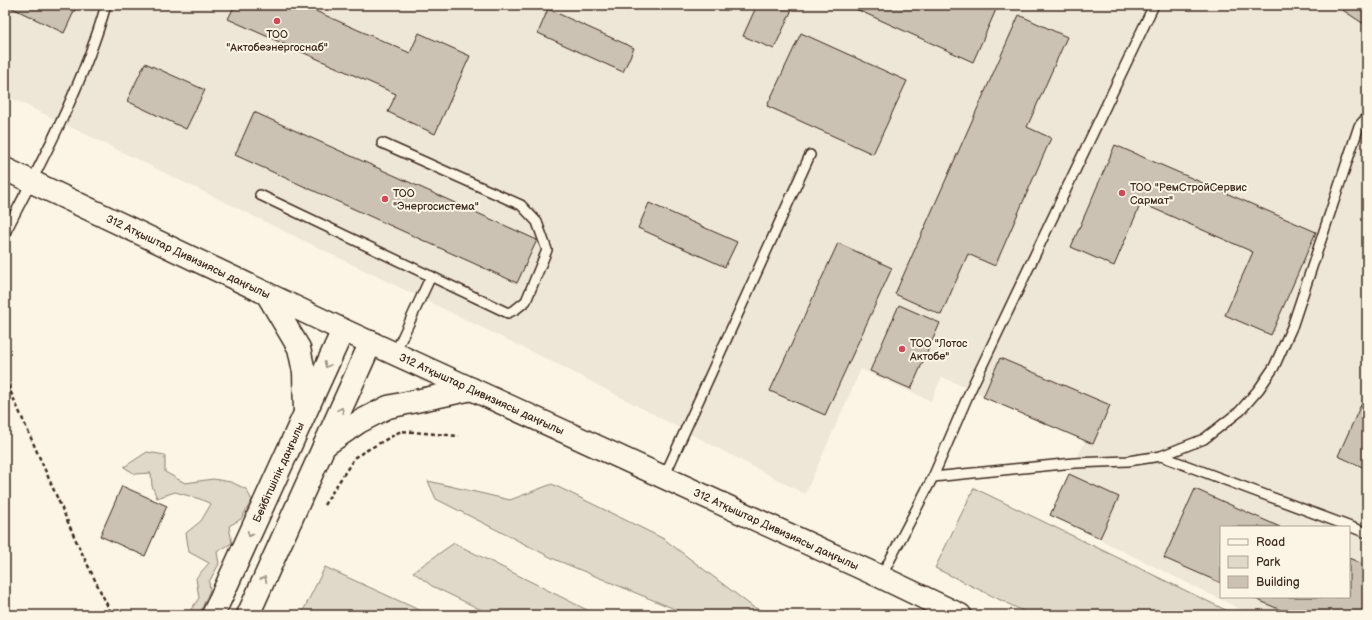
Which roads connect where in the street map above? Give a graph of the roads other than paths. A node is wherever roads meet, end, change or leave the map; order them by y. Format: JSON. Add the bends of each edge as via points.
{"nodes":[{"id":1,"x":106,"y":5,"type":"edge"},
{"id":2,"x":1154,"y":5,"type":"edge"},
{"id":3,"x":1367,"y":116,"type":"edge"},
{"id":4,"x":382,"y":143,"type":"dead end"},
{"id":5,"x":810,"y":155,"type":"dead end"},
{"id":6,"x":5,"y":169,"type":"edge"},
{"id":7,"x":31,"y":182,"type":"junction"},
{"id":8,"x":260,"y":194,"type":"dead end"},
{"id":9,"x":5,"y":233,"type":"edge"},
{"id":10,"x":431,"y":276,"type":"junction"},
{"id":11,"x":267,"y":294,"type":"junction"},
{"id":12,"x":343,"y":330,"type":"junction"},
{"id":13,"x":371,"y":342,"type":"junction"},
{"id":14,"x":395,"y":353,"type":"junction"},
{"id":15,"x":472,"y":388,"type":"junction"},
{"id":16,"x":305,"y":413,"type":"junction"},
{"id":17,"x":324,"y":446,"type":"junction"},
{"id":18,"x":1161,"y":456,"type":"junction"},
{"id":19,"x":664,"y":477,"type":"junction"},
{"id":20,"x":933,"y":477,"type":"junction"},
{"id":21,"x":1348,"y":526,"type":"edge"},
{"id":22,"x":1350,"y":527,"type":"edge"},
{"id":23,"x":1367,"y":533,"type":"edge"},
{"id":24,"x":881,"y":577,"type":"junction"},
{"id":25,"x":213,"y":615,"type":"edge"},
{"id":26,"x":248,"y":615,"type":"edge"},
{"id":27,"x":960,"y":615,"type":"edge"}],
"edges":[{"from":1,"to":7,"type":"lane","via":[[100,29]]},
{"from":2,"to":20,"type":"lane","via":[[970,391]]},
{"from":3,"to":18,"type":"lane","via":[[1359,126],[1292,327],[1274,367],[1240,411],[1204,439]]},
{"from":4,"to":10,"type":"lane","via":[[521,205],[537,222],[547,250],[526,301],[508,313]]},
{"from":5,"to":19,"type":"lane"},
{"from":6,"to":7,"type":"main road","name":"312 Атқыштар Дивизиясы даңғылы"},
{"from":7,"to":9,"type":"lane"},
{"from":7,"to":11,"type":"main road","name":"312 Атқыштар Дивизиясы даңғылы"},
{"from":8,"to":10,"type":"lane"},
{"from":10,"to":14,"type":"lane"},
{"from":11,"to":12,"type":"main road","name":"312 Атқыштар Дивизиясы даңғылы"},
{"from":11,"to":16,"type":"main road","via":[[299,348],[304,372]]},
{"from":12,"to":13,"type":"main road","name":"312 Атқыштар Дивизиясы даңғылы"},
{"from":12,"to":16,"type":"main road","name":"Бейбітшілік даңғылы","one_way":true},
{"from":13,"to":14,"type":"main road","name":"312 Атқыштар Дивизиясы даңғылы"},
{"from":17,"to":13,"type":"main road","one_way":true},
{"from":14,"to":15,"type":"main road","name":"312 Атқыштар Дивизиясы даңғылы"},
{"from":15,"to":17,"type":"main road","via":[[388,407],[358,422]]},
{"from":15,"to":19,"type":"main road","name":"312 Атқыштар Дивизиясы даңғылы"},
{"from":16,"to":25,"type":"main road","name":"Бейбітшілік даңғылы","one_way":true},
{"from":26,"to":17,"type":"main road","one_way":true},
{"from":18,"to":20,"type":"lane"},
{"from":18,"to":21,"type":"lane"},
{"from":19,"to":24,"type":"main road","name":"312 Атқыштар Дивизиясы даңғылы"},
{"from":20,"to":24,"type":"lane"},
{"from":22,"to":23,"type":"lane"},
{"from":24,"to":27,"type":"main road","name":"312 Атқыштар Дивизиясы даңғылы"}]}
